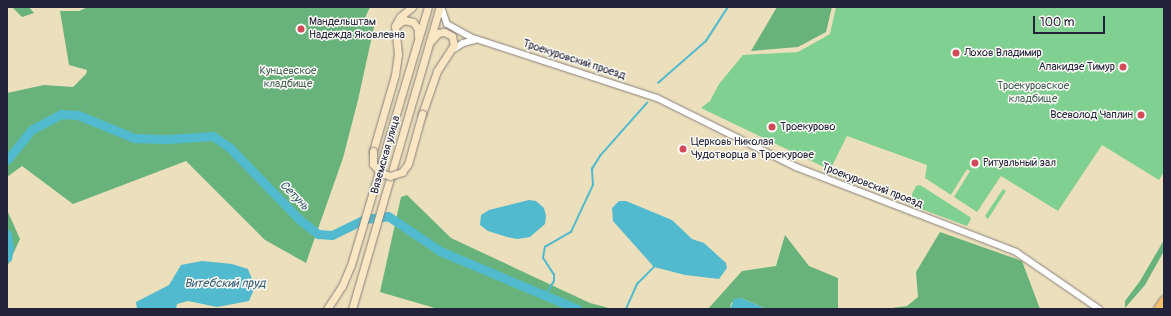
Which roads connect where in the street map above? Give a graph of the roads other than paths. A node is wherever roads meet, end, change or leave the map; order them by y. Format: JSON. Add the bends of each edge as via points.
{"nodes":[{"id":1,"x":412,"y":7,"type":"edge"},
{"id":2,"x":428,"y":7,"type":"edge"},
{"id":3,"x":441,"y":7,"type":"edge"},
{"id":4,"x":447,"y":24,"type":"junction"},
{"id":5,"x":395,"y":26,"type":"junction"},
{"id":6,"x":444,"y":32,"type":"junction"},
{"id":7,"x":452,"y":33,"type":"junction"},
{"id":8,"x":470,"y":37,"type":"junction"},
{"id":9,"x":418,"y":39,"type":"junction"},
{"id":10,"x":480,"y":40,"type":"junction"},
{"id":11,"x":429,"y":43,"type":"junction"},
{"id":12,"x":453,"y":47,"type":"junction"},
{"id":13,"x":1161,"y":305,"type":"edge"},
{"id":14,"x":327,"y":309,"type":"edge"},
{"id":15,"x":352,"y":309,"type":"edge"},
{"id":16,"x":1099,"y":309,"type":"edge"},
{"id":17,"x":1152,"y":309,"type":"edge"}],
"edges":[{"from":1,"to":5,"type":"main road","via":[[400,17]]},
{"from":2,"to":9,"type":"main road","name":"Вяземская улица"},
{"from":3,"to":4,"type":"street"},
{"from":3,"to":11,"type":"main road","name":"Вяземская улица"},
{"from":4,"to":7,"type":"street"},
{"from":4,"to":8,"type":"street","name":"Троекуровский проезд"},
{"from":5,"to":9,"type":"main road","via":[[404,20],[413,22],[418,29]]},
{"from":5,"to":12,"type":"main road","bridge":true,"via":[[398,54],[395,76],[373,151],[373,164],[378,171],[390,176],[402,172],[408,164],[436,71]]},
{"from":6,"to":7,"type":"street"},
{"from":6,"to":11,"type":"main road","via":[[435,35]]},
{"from":6,"to":12,"type":"main road","via":[[450,34]]},
{"from":7,"to":8,"type":"street"},
{"from":7,"to":12,"type":"street"},
{"from":8,"to":10,"type":"street","name":"Троекуровский проезд"},
{"from":8,"to":12,"type":"street","via":[[462,39]]},
{"from":9,"to":14,"type":"main road","name":"Вяземская улица","via":[[351,265],[342,286]]},
{"from":10,"to":12,"type":"street","via":[[467,41]]},
{"from":10,"to":16,"type":"street","name":"Троекуровский проезд","via":[[657,98],[796,167],[1016,252]]},
{"from":11,"to":15,"type":"main road","name":"Вяземская улица"},
{"from":13,"to":17,"type":"street"}]}
